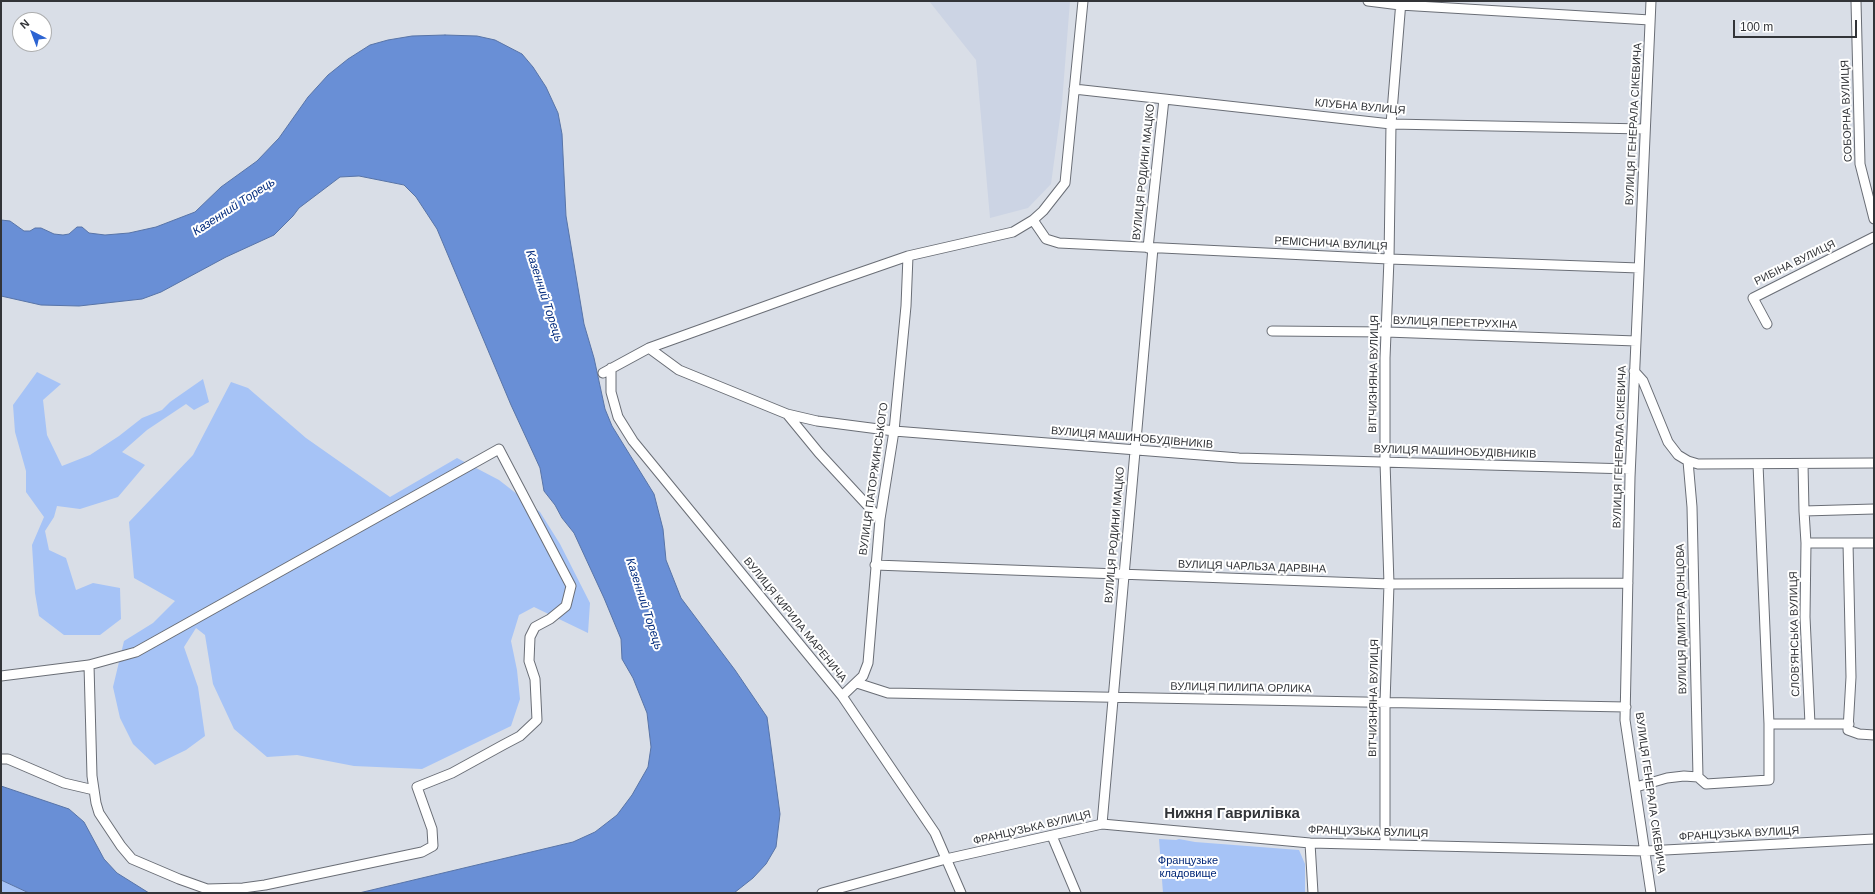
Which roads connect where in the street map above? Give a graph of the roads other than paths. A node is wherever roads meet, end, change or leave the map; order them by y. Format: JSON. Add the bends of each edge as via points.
{"nodes":[{"id":1,"x":1082,"y":1,"type":"edge"},
{"id":2,"x":1368,"y":1,"type":"edge"},
{"id":3,"x":1651,"y":1,"type":"edge"},
{"id":4,"x":1856,"y":1,"type":"edge"},
{"id":5,"x":1400,"y":3,"type":"edge"},
{"id":6,"x":1650,"y":20,"type":"junction"},
{"id":7,"x":1074,"y":90,"type":"junction"},
{"id":8,"x":1164,"y":99,"type":"junction"},
{"id":9,"x":1391,"y":124,"type":"junction"},
{"id":10,"x":1646,"y":129,"type":"junction"},
{"id":11,"x":1874,"y":219,"type":"edge"},
{"id":12,"x":1033,"y":220,"type":"junction"},
{"id":13,"x":1874,"y":237,"type":"edge"},
{"id":14,"x":1150,"y":248,"type":"junction"},
{"id":15,"x":908,"y":256,"type":"junction"},
{"id":16,"x":1389,"y":259,"type":"junction"},
{"id":17,"x":1639,"y":268,"type":"junction"},
{"id":18,"x":1766,"y":324,"type":"dead end"},
{"id":19,"x":1272,"y":331,"type":"dead end"},
{"id":20,"x":1386,"y":332,"type":"junction"},
{"id":21,"x":1636,"y":341,"type":"junction"},
{"id":22,"x":649,"y":348,"type":"junction"},
{"id":23,"x":611,"y":368,"type":"junction"},
{"id":24,"x":1634,"y":371,"type":"junction"},
{"id":25,"x":603,"y":373,"type":"dead end"},
{"id":26,"x":787,"y":414,"type":"junction"},
{"id":27,"x":894,"y":431,"type":"junction"},
{"id":28,"x":1135,"y":450,"type":"junction"},
{"id":29,"x":1688,"y":461,"type":"junction"},
{"id":30,"x":1385,"y":462,"type":"junction"},
{"id":31,"x":1874,"y":463,"type":"edge"},
{"id":32,"x":1758,"y":464,"type":"junction"},
{"id":33,"x":1803,"y":464,"type":"junction"},
{"id":34,"x":1630,"y":469,"type":"junction"},
{"id":35,"x":1874,"y":509,"type":"edge"},
{"id":36,"x":1804,"y":511,"type":"junction"},
{"id":37,"x":880,"y":519,"type":"junction"},
{"id":38,"x":1806,"y":543,"type":"junction"},
{"id":39,"x":1848,"y":543,"type":"junction"},
{"id":40,"x":1874,"y":543,"type":"edge"},
{"id":41,"x":875,"y":565,"type":"junction"},
{"id":42,"x":1124,"y":574,"type":"junction"},
{"id":43,"x":1628,"y":583,"type":"junction"},
{"id":44,"x":1389,"y":584,"type":"junction"},
{"id":45,"x":90,"y":665,"type":"junction"},
{"id":46,"x":1,"y":676,"type":"edge"},
{"id":47,"x":857,"y":683,"type":"junction"},
{"id":48,"x":842,"y":696,"type":"junction"},
{"id":49,"x":1113,"y":697,"type":"junction"},
{"id":50,"x":1385,"y":703,"type":"junction"},
{"id":51,"x":1626,"y":707,"type":"junction"},
{"id":52,"x":1769,"y":724,"type":"junction"},
{"id":53,"x":1810,"y":724,"type":"junction"},
{"id":54,"x":1849,"y":724,"type":"junction"},
{"id":55,"x":1874,"y":735,"type":"edge"},
{"id":56,"x":1,"y":759,"type":"edge"},
{"id":57,"x":1698,"y":777,"type":"junction"},
{"id":58,"x":1636,"y":787,"type":"junction"},
{"id":59,"x":94,"y":790,"type":"junction"},
{"id":60,"x":1102,"y":824,"type":"junction"},
{"id":61,"x":1052,"y":836,"type":"junction"},
{"id":62,"x":1874,"y":839,"type":"edge"},
{"id":63,"x":1310,"y":843,"type":"junction"},
{"id":64,"x":1385,"y":844,"type":"junction"},
{"id":65,"x":1646,"y":851,"type":"junction"},
{"id":66,"x":946,"y":859,"type":"junction"},
{"id":67,"x":822,"y":893,"type":"edge"},
{"id":68,"x":961,"y":893,"type":"edge"},
{"id":69,"x":1076,"y":893,"type":"edge"},
{"id":70,"x":1313,"y":893,"type":"edge"},
{"id":71,"x":1651,"y":893,"type":"edge"}],
"edges":[{"from":1,"to":7,"type":"street"},
{"from":2,"to":5,"type":"street"},
{"from":3,"to":6,"type":"street","name":"ВУЛИЦЯ ГЕНЕРАЛА СІКЕВИЧА"},
{"from":4,"to":11,"type":"street","name":"СОБОРНА ВУЛИЦЯ","via":[[1860,164]]},
{"from":5,"to":6,"type":"street"},
{"from":5,"to":9,"type":"street","name":"ВІТЧИЗНЯНА ВУЛИЦЯ"},
{"from":6,"to":10,"type":"street","name":"ВУЛИЦЯ ГЕНЕРАЛА СІКЕВИЧА"},
{"from":7,"to":8,"type":"street","name":"КЛУБНА ВУЛИЦЯ"},
{"from":7,"to":12,"type":"street","via":[[1064,183]]},
{"from":8,"to":9,"type":"street","name":"КЛУБНА ВУЛИЦЯ"},
{"from":8,"to":14,"type":"street","name":"ВУЛИЦЯ РОДИНИ МАЦКО"},
{"from":9,"to":10,"type":"street","name":"КЛУБНА ВУЛИЦЯ"},
{"from":9,"to":16,"type":"street","name":"ВІТЧИЗНЯНА ВУЛИЦЯ"},
{"from":10,"to":17,"type":"street","name":"ВУЛИЦЯ ГЕНЕРАЛА СІКЕВИЧА"},
{"from":12,"to":14,"type":"street","name":"РЕМІСНИЧА ВУЛИЦЯ","via":[[1046,239],[1058,243]]},
{"from":12,"to":15,"type":"street","via":[[1013,232]]},
{"from":13,"to":18,"type":"street","name":"РИБІНА ВУЛИЦЯ","via":[[1753,298]]},
{"from":14,"to":16,"type":"street","name":"РЕМІСНИЧА ВУЛИЦЯ"},
{"from":14,"to":28,"type":"street","name":"ВУЛИЦЯ РОДИНИ МАЦКО"},
{"from":15,"to":22,"type":"street"},
{"from":15,"to":27,"type":"street","name":"ВУЛИЦЯ ПАТОРЖИНСЬКОГО"},
{"from":16,"to":17,"type":"street","name":"РЕМІСНИЧА ВУЛИЦЯ"},
{"from":16,"to":20,"type":"street","name":"ВІТЧИЗНЯНА ВУЛИЦЯ"},
{"from":17,"to":21,"type":"street","name":"ВУЛИЦЯ ГЕНЕРАЛА СІКЕВИЧА"},
{"from":19,"to":20,"type":"street","name":"ВУЛИЦЯ ПЕРЕТРУХІНА"},
{"from":20,"to":21,"type":"street","name":"ВУЛИЦЯ ПЕРЕТРУХІНА"},
{"from":20,"to":30,"type":"street","name":"ВІТЧИЗНЯНА ВУЛИЦЯ"},
{"from":21,"to":24,"type":"street","name":"ВУЛИЦЯ ГЕНЕРАЛА СІКЕВИЧА"},
{"from":22,"to":23,"type":"street"},
{"from":22,"to":26,"type":"street","name":"ВУЛИЦЯ МАШИНОБУДІВНИКІВ","via":[[679,370]]},
{"from":23,"to":25,"type":"street"},
{"from":23,"to":48,"type":"street","name":"ВУЛИЦЯ КИРИЛА МАРЕНИЧА","via":[[611,392],[618,416],[633,441]]},
{"from":24,"to":29,"type":"street","via":[[1643,381],[1668,442]]},
{"from":24,"to":34,"type":"street","name":"ВУЛИЦЯ ГЕНЕРАЛА СІКЕВИЧА"},
{"from":26,"to":27,"type":"street","name":"ВУЛИЦЯ МАШИНОБУДІВНИКІВ","via":[[817,421]]},
{"from":26,"to":37,"type":"street"},
{"from":27,"to":28,"type":"street","name":"ВУЛИЦЯ МАШИНОБУДІВНИКІВ"},
{"from":27,"to":37,"type":"street","name":"ВУЛИЦЯ ПАТОРЖИНСЬКОГО"},
{"from":28,"to":30,"type":"street","name":"ВУЛИЦЯ МАШИНОБУДІВНИКІВ","via":[[1239,458]]},
{"from":28,"to":42,"type":"street","name":"ВУЛИЦЯ РОДИНИ МАЦКО"},
{"from":29,"to":32,"type":"street","via":[[1698,464]]},
{"from":29,"to":57,"type":"street","name":"ВУЛИЦЯ ДМИТРА ДОНЦОВА","via":[[1692,507]]},
{"from":30,"to":34,"type":"street","name":"ВУЛИЦЯ МАШИНОБУДІВНИКІВ"},
{"from":30,"to":44,"type":"street","name":"ВІТЧИЗНЯНА ВУЛИЦЯ"},
{"from":31,"to":33,"type":"street"},
{"from":32,"to":33,"type":"street"},
{"from":32,"to":52,"type":"street"},
{"from":33,"to":36,"type":"street","name":"СЛОВ'ЯНСЬКА ВУЛИЦЯ"},
{"from":34,"to":43,"type":"street","name":"ВУЛИЦЯ ГЕНЕРАЛА СІКЕВИЧА"},
{"from":35,"to":36,"type":"street"},
{"from":36,"to":38,"type":"street","name":"СЛОВ'ЯНСЬКА ВУЛИЦЯ"},
{"from":37,"to":41,"type":"street","name":"ВУЛИЦЯ ПАТОРЖИНСЬКОГО"},
{"from":38,"to":39,"type":"street"},
{"from":38,"to":53,"type":"street","name":"СЛОВ'ЯНСЬКА ВУЛИЦЯ","via":[[1805,617]]},
{"from":39,"to":40,"type":"street"},
{"from":39,"to":54,"type":"street","via":[[1851,676]]},
{"from":41,"to":42,"type":"street","name":"ВУЛИЦЯ ЧАРЛЬЗА ДАРВІНА"},
{"from":41,"to":47,"type":"street","name":"ВУЛИЦЯ ПАТОРЖИНСЬКОГО","via":[[868,663]]},
{"from":42,"to":44,"type":"street","name":"ВУЛИЦЯ ЧАРЛЬЗА ДАРВІНА"},
{"from":42,"to":49,"type":"street","name":"ВУЛИЦЯ РОДИНИ МАЦКО"},
{"from":43,"to":44,"type":"street","name":"ВУЛИЦЯ ЧАРЛЬЗА ДАРВІНА"},
{"from":43,"to":51,"type":"street","name":"ВУЛИЦЯ ГЕНЕРАЛА СІКЕВИЧА"},
{"from":44,"to":50,"type":"street","name":"ВІТЧИЗНЯНА ВУЛИЦЯ"},
{"from":45,"to":46,"type":"street"},
{"from":45,"to":59,"type":"street","via":[[90,740]]},
{"from":45,"to":59,"type":"street","via":[[136,652],[499,449],[571,586],[566,606],[550,619],[535,626],[530,637],[529,661],[535,679],[537,720],[520,736],[452,773],[418,787],[432,829],[433,846],[422,852],[265,885],[207,889],[132,859],[99,813]]},
{"from":47,"to":48,"type":"street","name":"ВУЛИЦЯ ПАТОРЖИНСЬКОГО"},
{"from":47,"to":49,"type":"street","name":"ВУЛИЦЯ ПИЛИПА ОРЛИКА","via":[[888,693]]},
{"from":48,"to":66,"type":"street","name":"ВУЛИЦЯ КИРИЛА МАРЕНИЧА","via":[[935,833]]},
{"from":49,"to":50,"type":"street","name":"ВУЛИЦЯ ПИЛИПА ОРЛИКА"},
{"from":49,"to":60,"type":"street","name":"ВУЛИЦЯ РОДИНИ МАЦКО"},
{"from":50,"to":51,"type":"street","name":"ВУЛИЦЯ ПИЛИПА ОРЛИКА"},
{"from":50,"to":64,"type":"street","name":"ВІТЧИЗНЯНА ВУЛИЦЯ"},
{"from":51,"to":58,"type":"street","name":"ВУЛИЦЯ ГЕНЕРАЛА СІКЕВИЧА"},
{"from":52,"to":53,"type":"street"},
{"from":52,"to":57,"type":"street","via":[[1769,780],[1706,784]]},
{"from":53,"to":54,"type":"street"},
{"from":54,"to":55,"type":"street","via":[[1848,730]]},
{"from":56,"to":59,"type":"street","via":[[8,759],[64,783]]},
{"from":57,"to":58,"type":"street","via":[[1667,778]]},
{"from":58,"to":65,"type":"street","name":"ВУЛИЦЯ ГЕНЕРАЛА СІКЕВИЧА"},
{"from":60,"to":61,"type":"street","name":"ФРАНЦУЗЬКА ВУЛИЦЯ"},
{"from":60,"to":63,"type":"street","name":"ФРАНЦУЗЬКА ВУЛИЦЯ"},
{"from":61,"to":66,"type":"street","name":"ФРАНЦУЗЬКА ВУЛИЦЯ"},
{"from":61,"to":69,"type":"street"},
{"from":62,"to":65,"type":"street","name":"ФРАНЦУЗЬКА ВУЛИЦЯ"},
{"from":63,"to":64,"type":"street","name":"ФРАНЦУЗЬКА ВУЛИЦЯ"},
{"from":63,"to":70,"type":"street"},
{"from":64,"to":65,"type":"street","name":"ФРАНЦУЗЬКА ВУЛИЦЯ"},
{"from":65,"to":71,"type":"street","name":"ВУЛИЦЯ ГЕНЕРАЛА СІКЕВИЧА"},
{"from":66,"to":67,"type":"street","name":"ФРАНЦУЗЬКА ВУЛИЦЯ"},
{"from":66,"to":68,"type":"street","name":"ВУЛИЦЯ КИРИЛА МАРЕНИЧА"}]}
